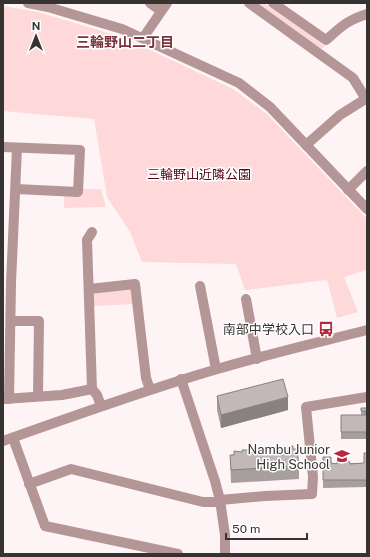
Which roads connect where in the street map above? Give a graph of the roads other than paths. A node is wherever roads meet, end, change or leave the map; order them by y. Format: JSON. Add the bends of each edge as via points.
{"nodes":[{"id":1,"x":28,"y":3,"type":"edge"},
{"id":2,"x":150,"y":3,"type":"edge"},
{"id":3,"x":248,"y":3,"type":"edge"},
{"id":4,"x":273,"y":3,"type":"edge"},
{"id":5,"x":164,"y":7,"type":"edge"},
{"id":6,"x":367,"y":14,"type":"edge"},
{"id":7,"x":143,"y":38,"type":"junction"},
{"id":8,"x":366,"y":99,"type":"edge"},
{"id":9,"x":306,"y":145,"type":"junction"},
{"id":10,"x":3,"y":147,"type":"edge"},
{"id":11,"x":17,"y":148,"type":"junction"},
{"id":12,"x":367,"y":171,"type":"edge"},
{"id":13,"x":16,"y":189,"type":"junction"},
{"id":14,"x":348,"y":190,"type":"junction"},
{"id":15,"x":367,"y":209,"type":"edge"},
{"id":16,"x":92,"y":232,"type":"dead end"},
{"id":17,"x":200,"y":286,"type":"dead end"},
{"id":18,"x":88,"y":289,"type":"junction"},
{"id":19,"x":246,"y":299,"type":"dead end"},
{"id":20,"x":11,"y":321,"type":"junction"},
{"id":21,"x":367,"y":330,"type":"edge"},
{"id":22,"x":257,"y":359,"type":"junction"},
{"id":23,"x":216,"y":369,"type":"junction"},
{"id":24,"x":182,"y":380,"type":"junction"},
{"id":25,"x":92,"y":389,"type":"junction"},
{"id":26,"x":150,"y":389,"type":"junction"},
{"id":27,"x":38,"y":396,"type":"junction"},
{"id":28,"x":367,"y":397,"type":"edge"},
{"id":29,"x":6,"y":399,"type":"edge"},
{"id":30,"x":101,"y":406,"type":"junction"},
{"id":31,"x":8,"y":439,"type":"edge"},
{"id":32,"x":29,"y":484,"type":"junction"},
{"id":33,"x":220,"y":501,"type":"junction"},
{"id":34,"x":178,"y":554,"type":"edge"},
{"id":35,"x":225,"y":554,"type":"edge"}],
"edges":[{"from":1,"to":7,"type":"street","via":[[122,29]]},
{"from":2,"to":5,"type":"street"},
{"from":3,"to":8,"type":"street","via":[[353,78]]},
{"from":4,"to":6,"type":"street","via":[[326,40],[343,24]]},
{"from":5,"to":7,"type":"street"},
{"from":7,"to":9,"type":"street","via":[[239,83],[270,107]]},
{"from":8,"to":9,"type":"street","via":[[340,115]]},
{"from":9,"to":14,"type":"street"},
{"from":10,"to":11,"type":"street"},
{"from":11,"to":13,"type":"street"},
{"from":11,"to":13,"type":"street","via":[[80,150],[78,192]]},
{"from":12,"to":14,"type":"street"},
{"from":13,"to":20,"type":"street"},
{"from":14,"to":15,"type":"street"},
{"from":16,"to":18,"type":"street","via":[[87,240]]},
{"from":17,"to":23,"type":"street"},
{"from":18,"to":25,"type":"street"},
{"from":18,"to":26,"type":"street","via":[[135,284],[146,378]]},
{"from":19,"to":22,"type":"street"},
{"from":20,"to":27,"type":"street","via":[[39,321]]},
{"from":20,"to":29,"type":"street"},
{"from":21,"to":22,"type":"street"},
{"from":22,"to":23,"type":"street"},
{"from":23,"to":24,"type":"street"},
{"from":24,"to":26,"type":"street"},
{"from":24,"to":33,"type":"street"},
{"from":25,"to":27,"type":"street","via":[[62,395]]},
{"from":25,"to":30,"type":"street"},
{"from":26,"to":30,"type":"street"},
{"from":27,"to":29,"type":"street"},
{"from":28,"to":33,"type":"street","via":[[306,407],[313,477],[312,494]]},
{"from":30,"to":31,"type":"street"},
{"from":31,"to":32,"type":"street"},
{"from":32,"to":33,"type":"street","via":[[71,469],[203,502]]},
{"from":32,"to":34,"type":"street","via":[[44,526]]},
{"from":33,"to":35,"type":"street"}]}
